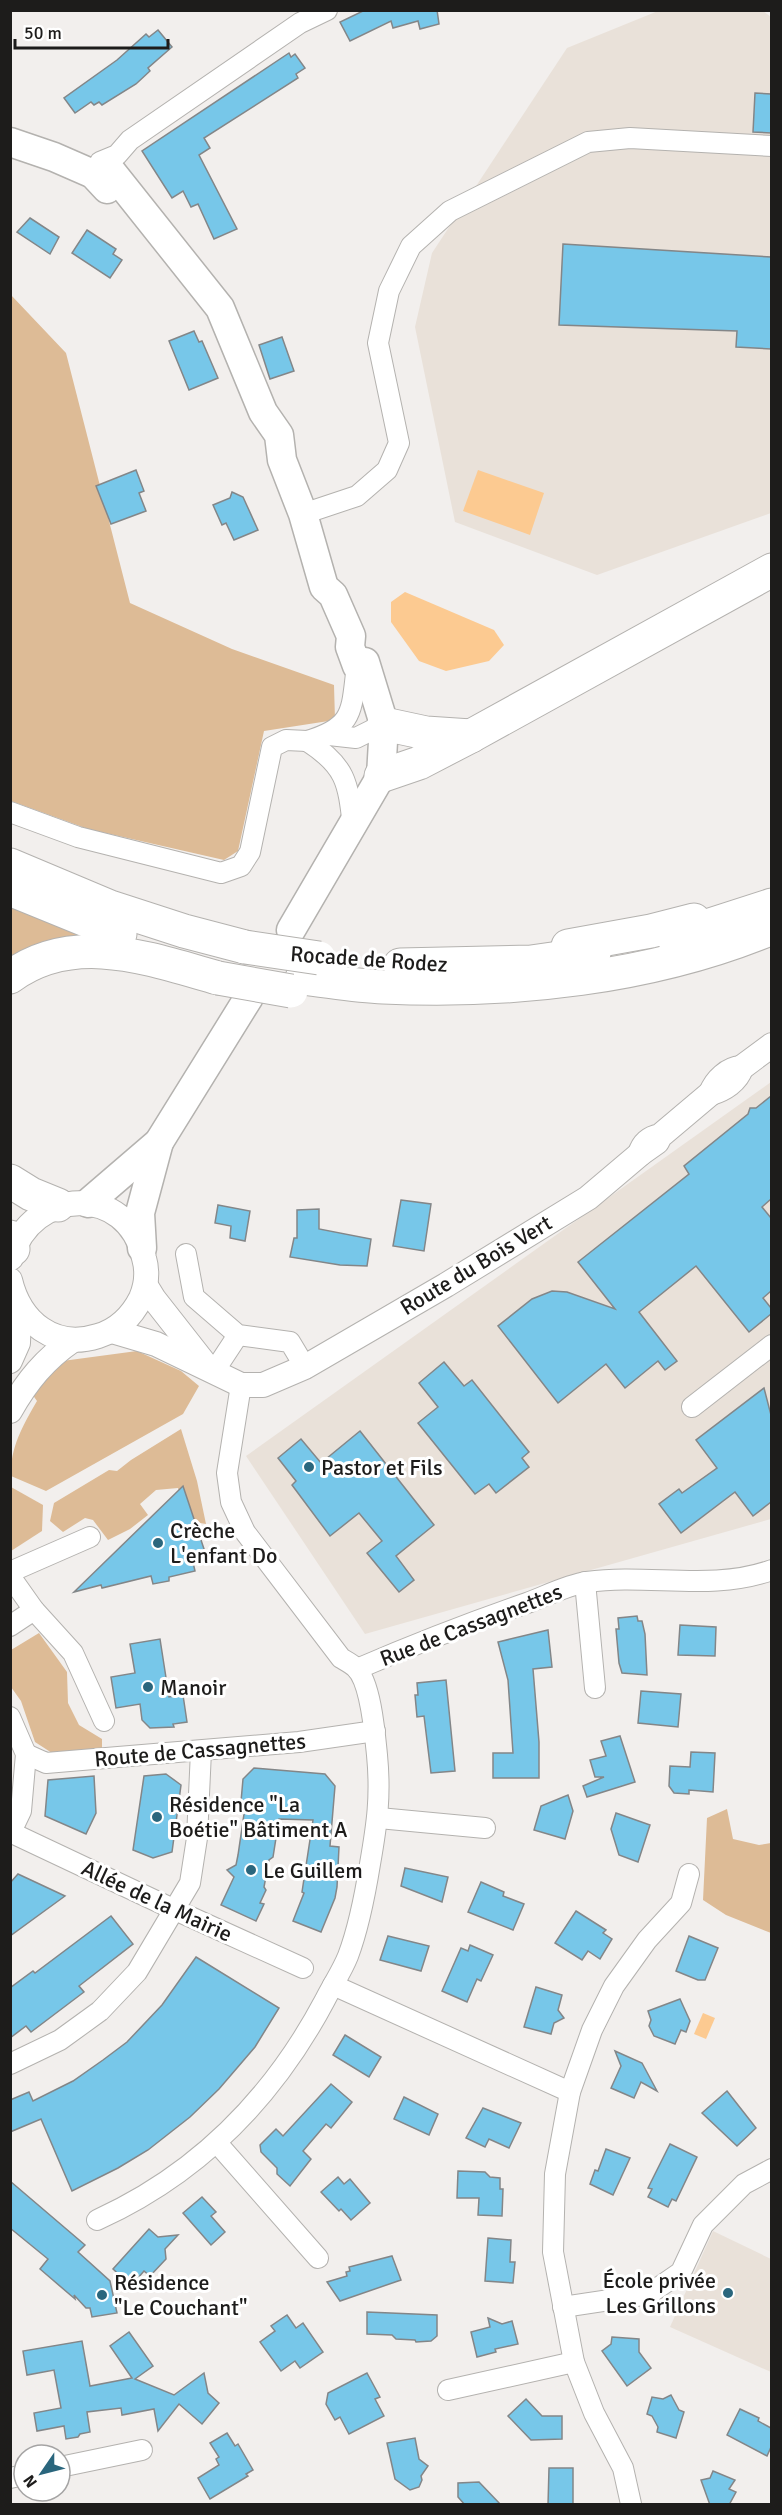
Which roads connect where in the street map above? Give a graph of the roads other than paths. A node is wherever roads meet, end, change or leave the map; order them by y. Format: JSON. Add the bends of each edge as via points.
{"nodes":[{"id":1,"x":327,"y":10,"type":"edge"},
{"id":2,"x":771,"y":146,"type":"edge"},
{"id":3,"x":18,"y":147,"type":"edge"},
{"id":4,"x":97,"y":168,"type":"junction"},
{"id":5,"x":303,"y":514,"type":"junction"},
{"id":6,"x":771,"y":570,"type":"edge"},
{"id":7,"x":771,"y":584,"type":"edge"},
{"id":8,"x":739,"y":590,"type":"junction"},
{"id":9,"x":363,"y":673,"type":"junction"},
{"id":10,"x":384,"y":724,"type":"junction"},
{"id":11,"x":329,"y":735,"type":"junction"},
{"id":12,"x":471,"y":736,"type":"junction"},
{"id":13,"x":307,"y":741,"type":"junction"},
{"id":14,"x":381,"y":776,"type":"junction"},
{"id":15,"x":10,"y":812,"type":"edge"},
{"id":16,"x":353,"y":826,"type":"junction"},
{"id":17,"x":10,"y":865,"type":"edge"},
{"id":18,"x":771,"y":892,"type":"edge"},
{"id":19,"x":19,"y":893,"type":"edge"},
{"id":20,"x":771,"y":905,"type":"edge"},
{"id":21,"x":771,"y":928,"type":"edge"},
{"id":22,"x":291,"y":930,"type":"dead end"},
{"id":23,"x":231,"y":963,"type":"junction"},
{"id":24,"x":444,"y":965,"type":"junction"},
{"id":25,"x":304,"y":976,"type":"junction"},
{"id":26,"x":10,"y":977,"type":"edge"},
{"id":27,"x":249,"y":997,"type":"dead end"},
{"id":28,"x":771,"y":1045,"type":"edge"},
{"id":29,"x":159,"y":1142,"type":"junction"},
{"id":30,"x":10,"y":1180,"type":"edge"},
{"id":31,"x":73,"y":1204,"type":"junction"},
{"id":32,"x":142,"y":1248,"type":"junction"},
{"id":33,"x":186,"y":1254,"type":"dead end"},
{"id":34,"x":11,"y":1257,"type":"edge"},
{"id":35,"x":146,"y":1286,"type":"junction"},
{"id":36,"x":19,"y":1308,"type":"junction"},
{"id":37,"x":112,"y":1331,"type":"junction"},
{"id":38,"x":238,"y":1335,"type":"junction"},
{"id":39,"x":73,"y":1340,"type":"junction"},
{"id":40,"x":771,"y":1345,"type":"edge"},
{"id":41,"x":10,"y":1361,"type":"edge"},
{"id":42,"x":305,"y":1367,"type":"junction"},
{"id":43,"x":211,"y":1371,"type":"junction"},
{"id":44,"x":241,"y":1384,"type":"junction"},
{"id":45,"x":692,"y":1407,"type":"dead end"},
{"id":46,"x":10,"y":1411,"type":"edge"},
{"id":47,"x":90,"y":1537,"type":"dead end"},
{"id":48,"x":771,"y":1570,"type":"edge"},
{"id":49,"x":10,"y":1574,"type":"edge"},
{"id":50,"x":585,"y":1582,"type":"junction"},
{"id":51,"x":34,"y":1610,"type":"junction"},
{"id":52,"x":10,"y":1626,"type":"edge"},
{"id":53,"x":357,"y":1669,"type":"junction"},
{"id":54,"x":595,"y":1688,"type":"dead end"},
{"id":55,"x":10,"y":1717,"type":"edge"},
{"id":56,"x":104,"y":1722,"type":"dead end"},
{"id":57,"x":375,"y":1731,"type":"junction"},
{"id":58,"x":201,"y":1751,"type":"junction"},
{"id":59,"x":26,"y":1755,"type":"junction"},
{"id":60,"x":379,"y":1818,"type":"junction"},
{"id":61,"x":485,"y":1828,"type":"dead end"},
{"id":62,"x":11,"y":1833,"type":"edge"},
{"id":63,"x":689,"y":1874,"type":"dead end"},
{"id":64,"x":173,"y":1910,"type":"junction"},
{"id":65,"x":303,"y":1968,"type":"dead end"},
{"id":66,"x":333,"y":1985,"type":"junction"},
{"id":67,"x":10,"y":2064,"type":"edge"},
{"id":68,"x":570,"y":2092,"type":"junction"},
{"id":69,"x":217,"y":2143,"type":"junction"},
{"id":70,"x":771,"y":2169,"type":"edge"},
{"id":71,"x":97,"y":2220,"type":"dead end"},
{"id":72,"x":318,"y":2258,"type":"dead end"},
{"id":73,"x":563,"y":2307,"type":"junction"},
{"id":74,"x":574,"y":2362,"type":"junction"},
{"id":75,"x":448,"y":2390,"type":"dead end"},
{"id":76,"x":142,"y":2450,"type":"dead end"},
{"id":77,"x":72,"y":2465,"type":"edge"},
{"id":78,"x":631,"y":2505,"type":"edge"}],
"edges":[{"from":1,"to":4,"type":"street","via":[[300,23],[130,140],[109,145]]},
{"from":2,"to":5,"type":"street","via":[[630,138],[588,142],[450,211],[411,246],[389,291],[378,343],[399,443],[387,470],[357,496]]},
{"from":3,"to":4,"type":"main road"},
{"from":4,"to":5,"type":"main road","via":[[111,171],[220,308],[263,412],[266,447],[282,460]]},
{"from":5,"to":9,"type":"main road","via":[[314,549],[336,581],[333,595]]},
{"from":6,"to":8,"type":"highway"},
{"from":7,"to":8,"type":"highway"},
{"from":8,"to":12,"type":"highway"},
{"from":9,"to":10,"type":"main road"},
{"from":9,"to":11,"type":"street","via":[[350,715]]},
{"from":10,"to":11,"type":"street","via":[[356,738]]},
{"from":10,"to":12,"type":"highway","via":[[426,733]]},
{"from":10,"to":14,"type":"main road"},
{"from":11,"to":13,"type":"street"},
{"from":12,"to":14,"type":"highway","via":[[419,763]]},
{"from":13,"to":15,"type":"street","via":[[286,740],[272,747],[250,852],[241,866],[221,873],[78,837]]},
{"from":13,"to":16,"type":"street","via":[[330,756],[349,787]]},
{"from":14,"to":16,"type":"main road"},
{"from":16,"to":22,"type":"main road"},
{"from":17,"to":23,"type":"highway","name":"Rocade de Rodez","via":[[110,907],[184,931]]},
{"from":18,"to":24,"type":"highway","via":[[718,914],[651,931]]},
{"from":19,"to":23,"type":"highway","name":"Rocade de Rodez","via":[[125,936],[197,958]]},
{"from":20,"to":24,"type":"highway","name":"Rocade de Rodez","via":[[682,935],[624,949],[531,962]]},
{"from":21,"to":25,"type":"highway","name":"Rocade de Rodez","via":[[741,941],[646,966],[538,984],[452,989],[381,987]]},
{"from":23,"to":25,"type":"highway","name":"Rocade de Rodez","bridge":true},
{"from":23,"to":25,"type":"highway","bridge":true},
{"from":23,"to":26,"type":"highway","via":[[89,950],[46,958]]},
{"from":24,"to":25,"type":"highway","name":"Rocade de Rodez","via":[[392,965]]},
{"from":27,"to":29,"type":"main road"},
{"from":28,"to":42,"type":"street","name":"Route du Bois Vert","via":[[741,1068],[732,1068],[714,1084],[711,1093],[642,1147],[640,1154],[588,1198]]},
{"from":29,"to":31,"type":"main road"},
{"from":29,"to":32,"type":"main road","via":[[140,1213]]},
{"from":30,"to":31,"type":"highway","via":[[31,1194]]},
{"from":31,"to":32,"type":"street","via":[[121,1217]]},
{"from":31,"to":34,"type":"street","via":[[32,1221],[18,1238]]},
{"from":32,"to":35,"type":"street"},
{"from":33,"to":38,"type":"street","via":[[194,1297]]},
{"from":34,"to":36,"type":"street"},
{"from":35,"to":37,"type":"street","via":[[136,1308]]},
{"from":35,"to":43,"type":"street"},
{"from":36,"to":39,"type":"street","via":[[49,1334]]},
{"from":36,"to":41,"type":"street","via":[[18,1343]]},
{"from":37,"to":39,"type":"street"},
{"from":37,"to":43,"type":"street","via":[[150,1342]]},
{"from":38,"to":42,"type":"street","via":[[290,1342]]},
{"from":38,"to":43,"type":"street"},
{"from":39,"to":46,"type":"street","via":[[44,1361]]},
{"from":40,"to":45,"type":"street"},
{"from":42,"to":44,"type":"street","name":"Route du Bois Vert","via":[[263,1385]]},
{"from":43,"to":44,"type":"street"},
{"from":44,"to":53,"type":"street","via":[[227,1473],[231,1502],[244,1532],[341,1658]]},
{"from":47,"to":49,"type":"street"},
{"from":48,"to":50,"type":"street","name":"Rue de Cassagnettes","via":[[726,1581]]},
{"from":49,"to":51,"type":"street"},
{"from":50,"to":53,"type":"street","name":"Rue de Cassagnettes","via":[[466,1624]]},
{"from":50,"to":54,"type":"street","name":"Rue de Cassagnettes"},
{"from":51,"to":52,"type":"street"},
{"from":51,"to":56,"type":"street","via":[[73,1653]]},
{"from":53,"to":57,"type":"street","via":[[364,1680]]},
{"from":55,"to":59,"type":"street"},
{"from":57,"to":58,"type":"street","name":"Route de Cassagnettes"},
{"from":57,"to":60,"type":"street"},
{"from":58,"to":59,"type":"street","name":"Route de Cassagnettes","via":[[46,1763]]},
{"from":58,"to":64,"type":"street","via":[[197,1838],[190,1883]]},
{"from":59,"to":62,"type":"street","via":[[21,1811]]},
{"from":60,"to":61,"type":"street"},
{"from":60,"to":66,"type":"street","via":[[364,1901],[348,1957]]},
{"from":62,"to":64,"type":"street","name":"Allée de la Mairie"},
{"from":63,"to":68,"type":"street","via":[[681,1903],[647,1940],[614,1986],[592,2030]]},
{"from":64,"to":65,"type":"street","name":"Allée de la Mairie"},
{"from":64,"to":67,"type":"street","via":[[136,1972],[100,2011],[60,2040]]},
{"from":66,"to":68,"type":"street"},
{"from":66,"to":69,"type":"street","via":[[303,2041],[258,2101]]},
{"from":68,"to":73,"type":"street","via":[[555,2174],[553,2252]]},
{"from":69,"to":71,"type":"street","via":[[131,2205]]},
{"from":69,"to":72,"type":"street"},
{"from":70,"to":73,"type":"street","via":[[744,2184],[703,2225],[681,2272],[650,2294]]},
{"from":73,"to":74,"type":"street"},
{"from":74,"to":75,"type":"street"},
{"from":74,"to":78,"type":"street","via":[[594,2413],[623,2468]]},
{"from":76,"to":77,"type":"street"}]}
